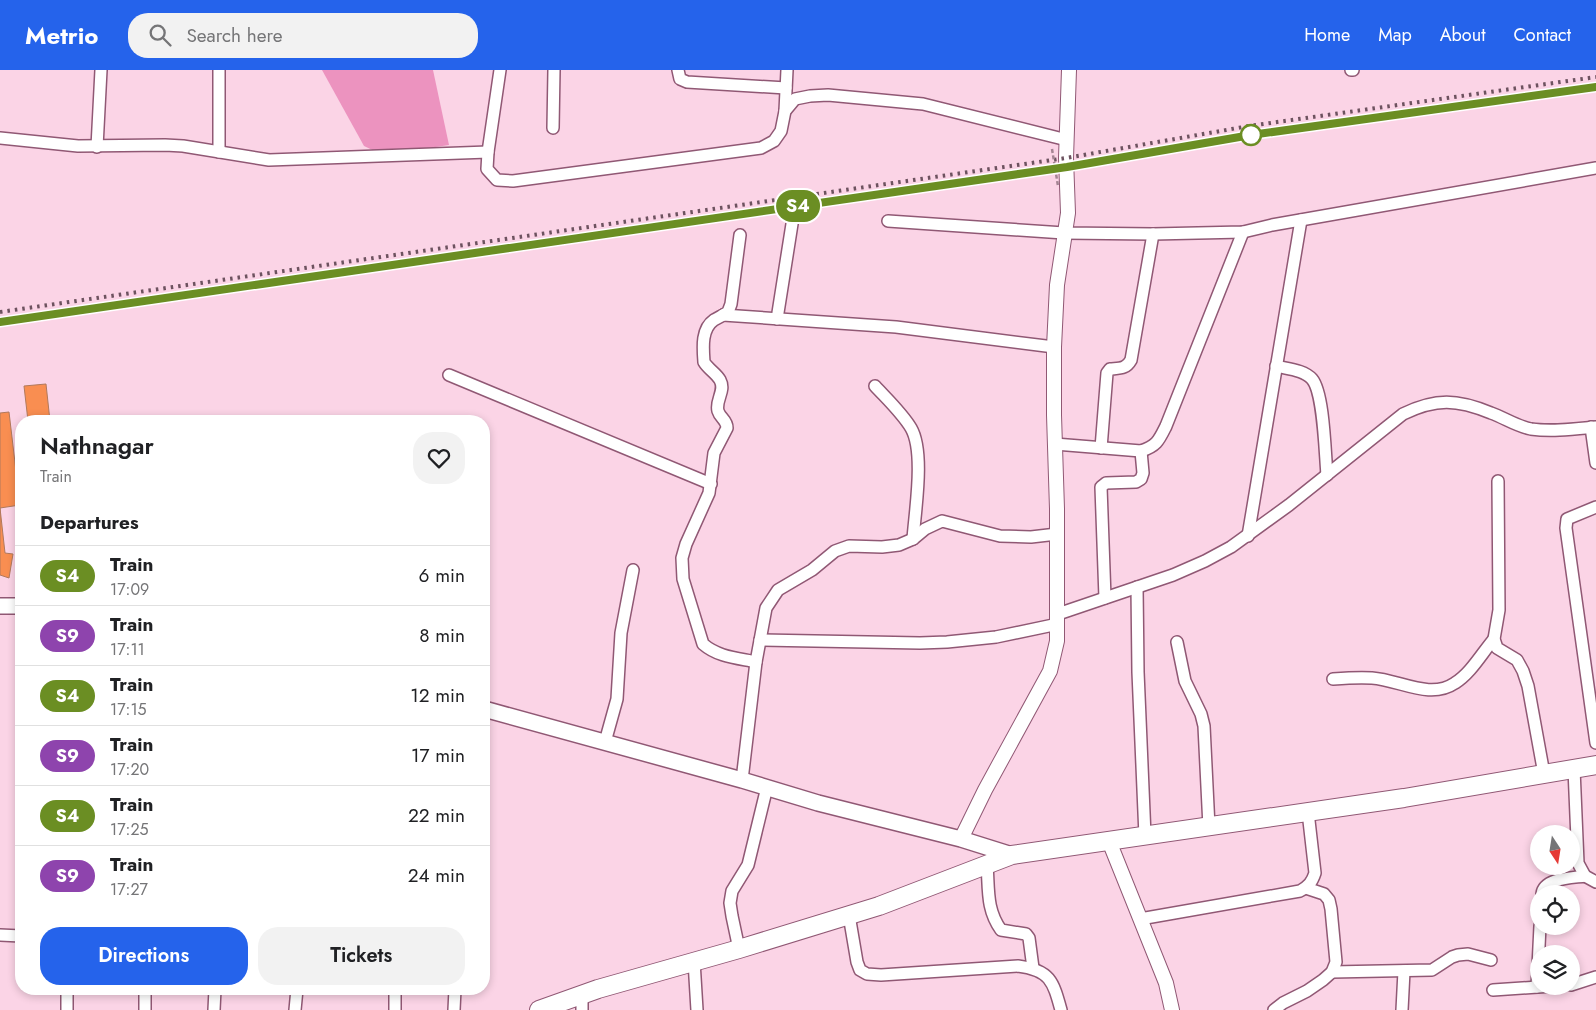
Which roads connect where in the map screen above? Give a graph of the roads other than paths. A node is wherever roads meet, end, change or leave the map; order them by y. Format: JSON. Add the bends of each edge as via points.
{"nodes":[{"id":1,"x":101,"y":70,"type":"edge"},
{"id":2,"x":219,"y":70,"type":"edge"},
{"id":3,"x":500,"y":70,"type":"edge"},
{"id":4,"x":554,"y":70,"type":"edge"},
{"id":5,"x":678,"y":70,"type":"edge"},
{"id":6,"x":787,"y":70,"type":"edge"},
{"id":7,"x":1069,"y":70,"type":"edge"},
{"id":8,"x":786,"y":88,"type":"junction"},
{"id":9,"x":785,"y":111,"type":"junction"},
{"id":10,"x":553,"y":128,"type":"dead end"},
{"id":11,"x":0,"y":138,"type":"edge"},
{"id":12,"x":1067,"y":140,"type":"junction"},
{"id":13,"x":97,"y":147,"type":"junction"},
{"id":14,"x":219,"y":152,"type":"junction"},
{"id":15,"x":488,"y":152,"type":"junction"},
{"id":16,"x":1596,"y":168,"type":"edge"},
{"id":17,"x":1301,"y":220,"type":"junction"},
{"id":18,"x":888,"y":221,"type":"dead end"},
{"id":19,"x":792,"y":224,"type":"dead end"},
{"id":20,"x":1064,"y":232,"type":"junction"},
{"id":21,"x":1243,"y":232,"type":"junction"},
{"id":22,"x":1153,"y":234,"type":"junction"},
{"id":23,"x":740,"y":236,"type":"dead end"},
{"id":24,"x":724,"y":316,"type":"junction"},
{"id":25,"x":777,"y":319,"type":"junction"},
{"id":26,"x":1054,"y":347,"type":"junction"},
{"id":27,"x":1276,"y":366,"type":"junction"},
{"id":28,"x":449,"y":375,"type":"dead end"},
{"id":29,"x":875,"y":386,"type":"dead end"},
{"id":30,"x":1594,"y":427,"type":"edge"},
{"id":31,"x":1055,"y":444,"type":"junction"},
{"id":32,"x":1101,"y":448,"type":"junction"},
{"id":33,"x":1141,"y":451,"type":"junction"},
{"id":34,"x":1596,"y":463,"type":"edge"},
{"id":35,"x":1327,"y":475,"type":"junction"},
{"id":36,"x":1498,"y":481,"type":"dead end"},
{"id":37,"x":712,"y":484,"type":"junction"},
{"id":38,"x":1596,"y":507,"type":"edge"},
{"id":39,"x":1057,"y":534,"type":"junction"},
{"id":40,"x":1248,"y":536,"type":"junction"},
{"id":41,"x":913,"y":539,"type":"junction"},
{"id":42,"x":633,"y":570,"type":"dead end"},
{"id":43,"x":1137,"y":587,"type":"junction"},
{"id":44,"x":1105,"y":598,"type":"junction"},
{"id":45,"x":0,"y":606,"type":"edge"},
{"id":46,"x":15,"y":606,"type":"edge"},
{"id":47,"x":1058,"y":619,"type":"junction"},
{"id":48,"x":1494,"y":639,"type":"junction"},
{"id":49,"x":760,"y":640,"type":"junction"},
{"id":50,"x":1177,"y":642,"type":"dead end"},
{"id":51,"x":756,"y":662,"type":"junction"},
{"id":52,"x":1333,"y":679,"type":"dead end"},
{"id":53,"x":490,"y":713,"type":"edge"},
{"id":54,"x":605,"y":742,"type":"junction"},
{"id":55,"x":1596,"y":743,"type":"edge"},
{"id":56,"x":1596,"y":765,"type":"edge"},
{"id":57,"x":1574,"y":769,"type":"junction"},
{"id":58,"x":1544,"y":774,"type":"junction"},
{"id":59,"x":742,"y":780,"type":"junction"},
{"id":60,"x":768,"y":787,"type":"junction"},
{"id":61,"x":1308,"y":812,"type":"junction"},
{"id":62,"x":1209,"y":827,"type":"junction"},
{"id":63,"x":1145,"y":836,"type":"junction"},
{"id":64,"x":961,"y":839,"type":"junction"},
{"id":65,"x":1109,"y":842,"type":"junction"},
{"id":66,"x":1012,"y":855,"type":"junction"},
{"id":67,"x":987,"y":865,"type":"junction"},
{"id":68,"x":1585,"y":876,"type":"junction"},
{"id":69,"x":1596,"y":882,"type":"edge"},
{"id":70,"x":1546,"y":885,"type":"edge"},
{"id":71,"x":1306,"y":888,"type":"junction"},
{"id":72,"x":849,"y":915,"type":"junction"},
{"id":73,"x":1140,"y":919,"type":"junction"},
{"id":74,"x":0,"y":935,"type":"edge"},
{"id":75,"x":15,"y":936,"type":"edge"},
{"id":76,"x":739,"y":948,"type":"junction"},
{"id":77,"x":1492,"y":960,"type":"dead end"},
{"id":78,"x":694,"y":961,"type":"junction"},
{"id":79,"x":1033,"y":968,"type":"junction"},
{"id":80,"x":1332,"y":972,"type":"junction"},
{"id":81,"x":1404,"y":972,"type":"junction"},
{"id":82,"x":1596,"y":977,"type":"edge"},
{"id":83,"x":1580,"y":982,"type":"edge"},
{"id":84,"x":1530,"y":987,"type":"edge"},
{"id":85,"x":1494,"y":990,"type":"dead end"},
{"id":86,"x":67,"y":995,"type":"edge"},
{"id":87,"x":145,"y":995,"type":"edge"},
{"id":88,"x":215,"y":995,"type":"edge"},
{"id":89,"x":296,"y":995,"type":"edge"},
{"id":90,"x":395,"y":995,"type":"edge"},
{"id":91,"x":455,"y":995,"type":"edge"},
{"id":92,"x":582,"y":1003,"type":"edge"},
{"id":93,"x":67,"y":1010,"type":"edge"},
{"id":94,"x":145,"y":1010,"type":"edge"},
{"id":95,"x":214,"y":1010,"type":"edge"},
{"id":96,"x":295,"y":1010,"type":"edge"},
{"id":97,"x":395,"y":1010,"type":"edge"},
{"id":98,"x":454,"y":1010,"type":"edge"},
{"id":99,"x":539,"y":1010,"type":"edge"},
{"id":100,"x":696,"y":1010,"type":"edge"},
{"id":101,"x":1061,"y":1010,"type":"edge"},
{"id":102,"x":1172,"y":1010,"type":"edge"},
{"id":103,"x":1274,"y":1010,"type":"edge"},
{"id":104,"x":1402,"y":1010,"type":"edge"}],
"edges":[{"from":1,"to":13,"type":"street"},
{"from":2,"to":14,"type":"street"},
{"from":3,"to":15,"type":"street"},
{"from":4,"to":10,"type":"street"},
{"from":5,"to":8,"type":"street","via":[[680,79],[687,82]]},
{"from":6,"to":8,"type":"street"},
{"from":7,"to":12,"type":"street"},
{"from":8,"to":9,"type":"street"},
{"from":9,"to":12,"type":"street","via":[[795,99],[828,95],[923,104]]},
{"from":9,"to":15,"type":"street","via":[[781,131],[774,141],[761,148],[513,180],[497,180],[487,169]]},
{"from":11,"to":13,"type":"street"},
{"from":12,"to":20,"type":"street","via":[[1068,204]]},
{"from":13,"to":14,"type":"street","via":[[165,144]]},
{"from":14,"to":15,"type":"street","via":[[276,160]]},
{"from":16,"to":17,"type":"street"},
{"from":17,"to":21,"type":"street"},
{"from":17,"to":27,"type":"street"},
{"from":18,"to":20,"type":"street"},
{"from":19,"to":25,"type":"street"},
{"from":20,"to":22,"type":"street"},
{"from":20,"to":26,"type":"street"},
{"from":21,"to":22,"type":"street"},
{"from":21,"to":33,"type":"street","via":[[1160,439]]},
{"from":22,"to":32,"type":"street","via":[[1131,360],[1128,366],[1110,369],[1107,373]]},
{"from":23,"to":24,"type":"street","via":[[731,304]]},
{"from":24,"to":25,"type":"street"},
{"from":24,"to":37,"type":"street","via":[[708,325],[704,342],[704,362],[719,379],[722,388],[718,412],[727,424],[714,453]]},
{"from":25,"to":26,"type":"street","via":[[913,329]]},
{"from":26,"to":31,"type":"street"},
{"from":27,"to":35,"type":"street","via":[[1304,373],[1317,389]]},
{"from":27,"to":40,"type":"street"},
{"from":28,"to":37,"type":"street"},
{"from":29,"to":41,"type":"street","via":[[914,436],[918,464]]},
{"from":30,"to":34,"type":"street"},
{"from":30,"to":35,"type":"street","via":[[1530,429],[1456,403],[1420,405],[1403,414]]},
{"from":31,"to":32,"type":"street"},
{"from":31,"to":39,"type":"street"},
{"from":32,"to":33,"type":"street"},
{"from":33,"to":44,"type":"street","via":[[1141,479],[1106,483],[1101,487]]},
{"from":35,"to":40,"type":"street"},
{"from":36,"to":48,"type":"street","via":[[1499,610]]},
{"from":37,"to":51,"type":"street","via":[[686,544],[682,558],[683,579],[703,644],[720,655]]},
{"from":38,"to":55,"type":"street","via":[[1567,519],[1566,528]]},
{"from":39,"to":41,"type":"street","via":[[1000,536],[942,521]]},
{"from":39,"to":47,"type":"street"},
{"from":40,"to":43,"type":"street","via":[[1205,561]]},
{"from":41,"to":49,"type":"street","via":[[899,545],[849,546],[835,551],[812,570],[778,590],[766,608]]},
{"from":42,"to":54,"type":"street","via":[[621,633],[617,699]]},
{"from":43,"to":44,"type":"street"},
{"from":43,"to":63,"type":"street"},
{"from":44,"to":47,"type":"street"},
{"from":45,"to":46,"type":"main road"},
{"from":47,"to":49,"type":"street","via":[[996,637],[947,642]]},
{"from":47,"to":64,"type":"street","via":[[1050,671]]},
{"from":48,"to":52,"type":"street","via":[[1457,683],[1445,688],[1430,690],[1374,678]]},
{"from":48,"to":58,"type":"street","via":[[1497,648],[1517,660],[1523,671]]},
{"from":49,"to":51,"type":"street"},
{"from":50,"to":62,"type":"street","via":[[1185,681],[1204,726]]},
{"from":51,"to":59,"type":"street"},
{"from":53,"to":54,"type":"main road"},
{"from":54,"to":59,"type":"main road"},
{"from":56,"to":57,"type":"main road"},
{"from":57,"to":58,"type":"main road"},
{"from":57,"to":68,"type":"street","via":[[1576,847],[1578,863]]},
{"from":58,"to":61,"type":"main road"},
{"from":59,"to":60,"type":"main road"},
{"from":60,"to":64,"type":"main road"},
{"from":60,"to":76,"type":"street","via":[[748,865],[732,891],[730,903]]},
{"from":61,"to":62,"type":"main road"},
{"from":61,"to":71,"type":"street","via":[[1315,873]]},
{"from":62,"to":63,"type":"main road"},
{"from":63,"to":65,"type":"main road"},
{"from":64,"to":66,"type":"main road"},
{"from":65,"to":66,"type":"main road"},
{"from":65,"to":73,"type":"street"},
{"from":66,"to":67,"type":"main road"},
{"from":67,"to":72,"type":"main road"},
{"from":67,"to":79,"type":"street","via":[[990,908],[994,919],[1001,930],[1026,934]]},
{"from":68,"to":69,"type":"street"},
{"from":68,"to":70,"type":"street"},
{"from":71,"to":73,"type":"street"},
{"from":71,"to":80,"type":"street","via":[[1324,894],[1329,900],[1336,962]]},
{"from":72,"to":76,"type":"main road"},
{"from":72,"to":79,"type":"street","via":[[857,962],[860,970],[867,974],[1018,966]]},
{"from":73,"to":102,"type":"street","via":[[1166,984]]},
{"from":74,"to":75,"type":"street"},
{"from":76,"to":78,"type":"main road"},
{"from":77,"to":81,"type":"street","via":[[1458,955],[1432,970]]},
{"from":78,"to":92,"type":"main road","via":[[598,989]]},
{"from":78,"to":100,"type":"street"},
{"from":79,"to":101,"type":"street","via":[[1042,971],[1050,980]]},
{"from":80,"to":81,"type":"street"},
{"from":80,"to":103,"type":"street"},
{"from":81,"to":104,"type":"street"},
{"from":82,"to":83,"type":"street"},
{"from":84,"to":85,"type":"street"},
{"from":86,"to":93,"type":"street"},
{"from":87,"to":94,"type":"street"},
{"from":88,"to":95,"type":"street"},
{"from":89,"to":96,"type":"street"},
{"from":90,"to":97,"type":"street"},
{"from":91,"to":98,"type":"street"},
{"from":92,"to":99,"type":"main road"}]}
